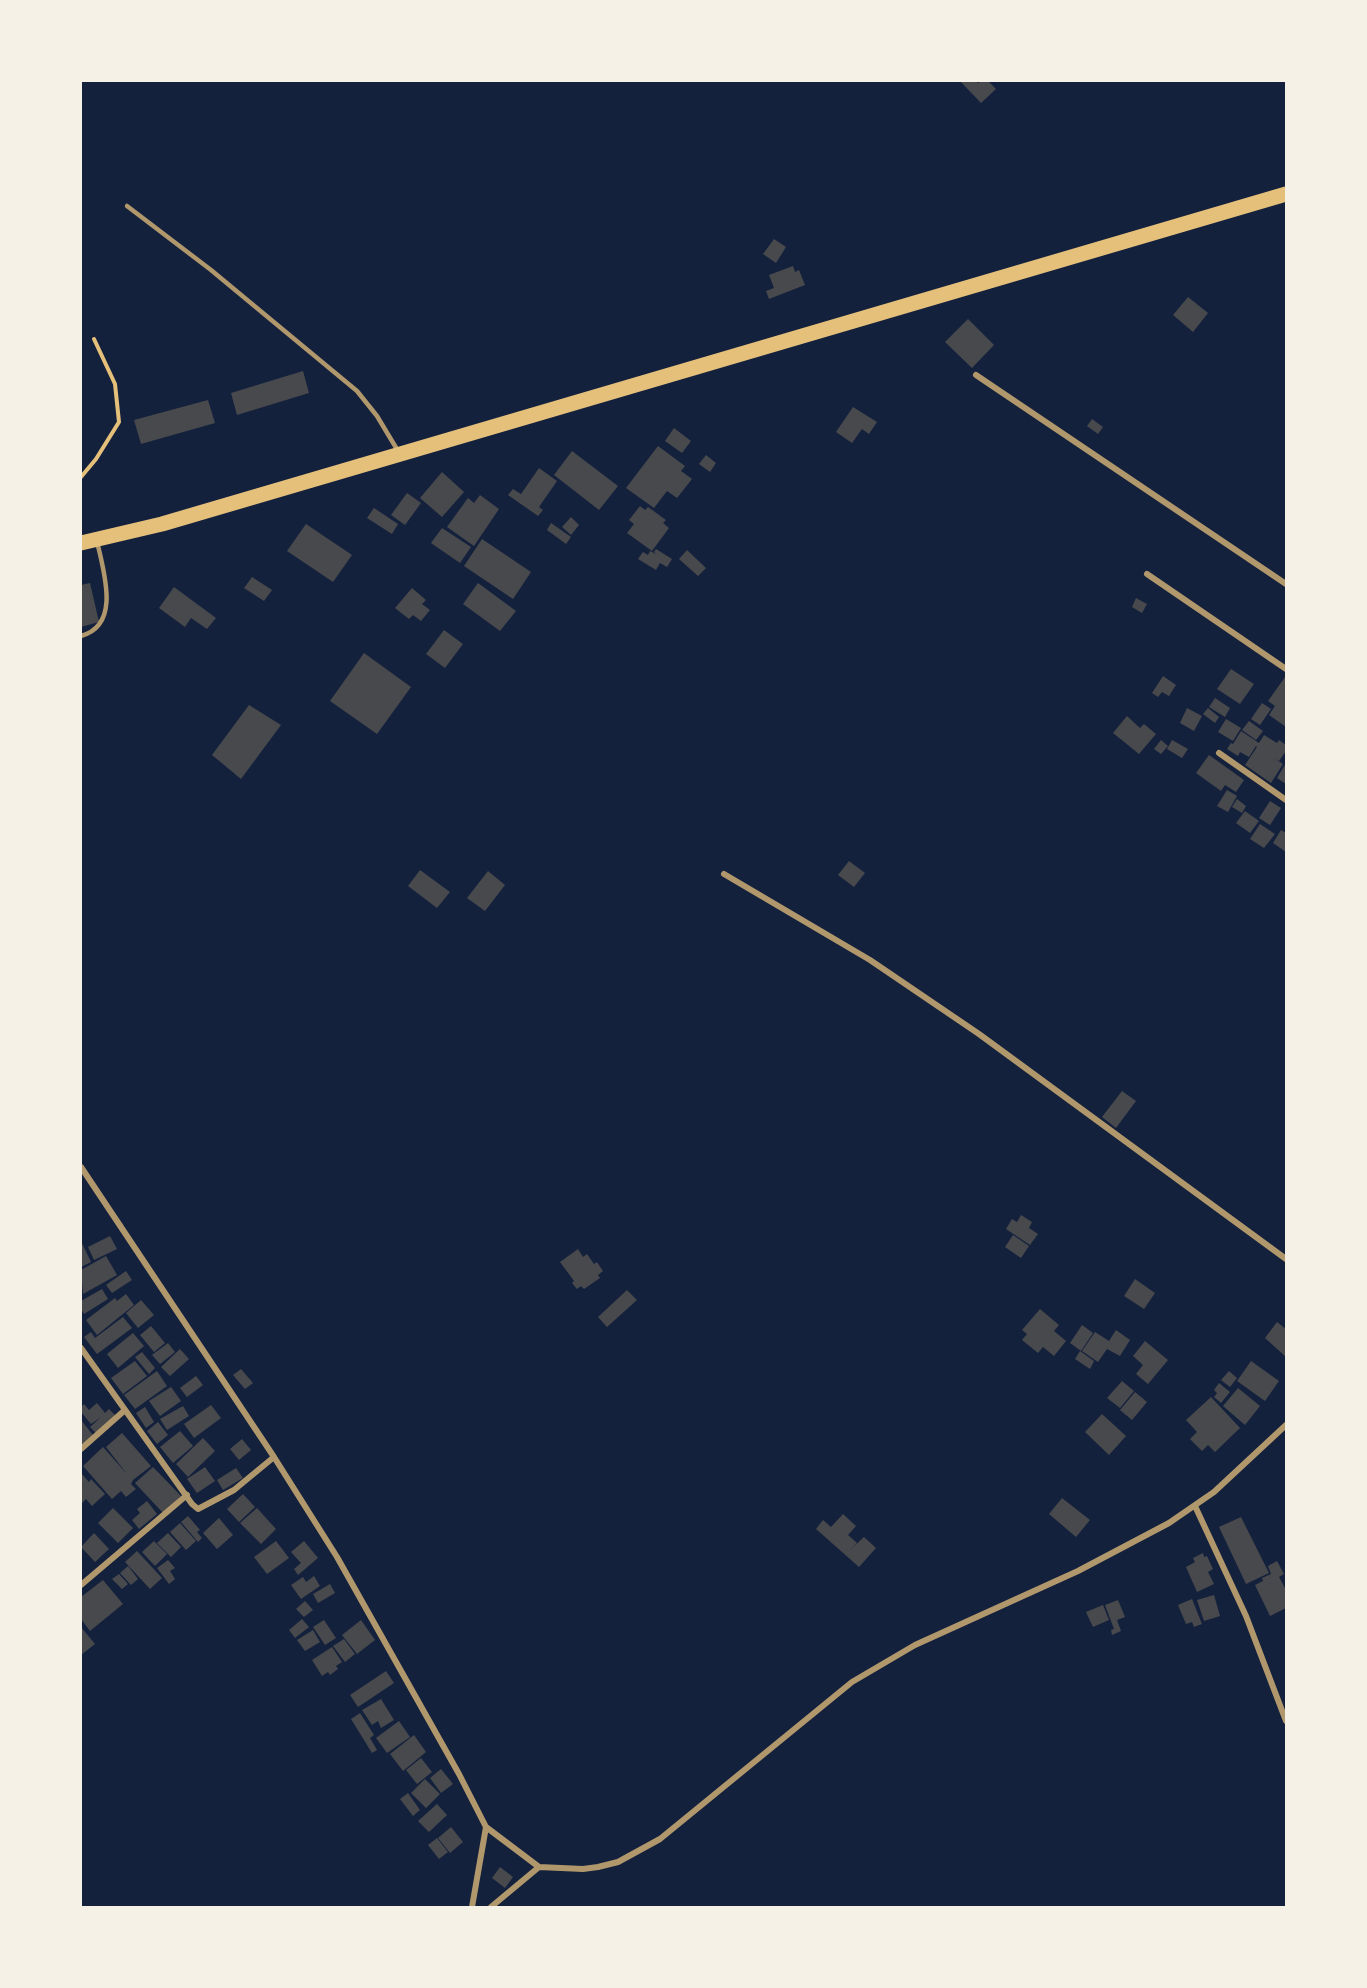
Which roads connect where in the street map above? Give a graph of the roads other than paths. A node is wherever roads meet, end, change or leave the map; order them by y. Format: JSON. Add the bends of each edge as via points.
{"nodes":[{"id":1,"x":1286,"y":194,"type":"edge"},
{"id":2,"x":127,"y":206,"type":"dead end"},
{"id":3,"x":975,"y":375,"type":"dead end"},
{"id":4,"x":399,"y":453,"type":"junction"},
{"id":5,"x":97,"y":541,"type":"junction"},
{"id":6,"x":81,"y":543,"type":"edge"},
{"id":7,"x":1147,"y":574,"type":"dead end"},
{"id":8,"x":1286,"y":584,"type":"edge"},
{"id":9,"x":81,"y":636,"type":"edge"},
{"id":10,"x":1286,"y":669,"type":"edge"},
{"id":11,"x":1219,"y":753,"type":"dead end"},
{"id":12,"x":1286,"y":800,"type":"edge"},
{"id":13,"x":724,"y":874,"type":"dead end"},
{"id":14,"x":81,"y":1167,"type":"edge"},
{"id":15,"x":1286,"y":1259,"type":"edge"},
{"id":16,"x":81,"y":1348,"type":"edge"},
{"id":17,"x":125,"y":1410,"type":"junction"},
{"id":18,"x":1286,"y":1425,"type":"edge"},
{"id":19,"x":81,"y":1449,"type":"edge"},
{"id":20,"x":274,"y":1456,"type":"junction"},
{"id":21,"x":187,"y":1495,"type":"junction"},
{"id":22,"x":1195,"y":1506,"type":"junction"},
{"id":23,"x":81,"y":1586,"type":"edge"},
{"id":24,"x":1286,"y":1721,"type":"edge"},
{"id":25,"x":486,"y":1827,"type":"junction"},
{"id":26,"x":539,"y":1867,"type":"junction"},
{"id":27,"x":472,"y":1907,"type":"edge"},
{"id":28,"x":492,"y":1907,"type":"edge"}],
"edges":[{"from":1,"to":4,"type":"highway"},
{"from":2,"to":4,"type":"lane","via":[[357,391]]},
{"from":3,"to":8,"type":"street"},
{"from":4,"to":5,"type":"highway"},
{"from":5,"to":6,"type":"highway"},
{"from":5,"to":9,"type":"lane","via":[[106,607],[102,621]]},
{"from":7,"to":10,"type":"street"},
{"from":11,"to":12,"type":"street"},
{"from":13,"to":15,"type":"street","via":[[870,960],[979,1034]]},
{"from":14,"to":20,"type":"street"},
{"from":16,"to":17,"type":"street"},
{"from":17,"to":19,"type":"street"},
{"from":17,"to":21,"type":"street"},
{"from":18,"to":22,"type":"street"},
{"from":20,"to":21,"type":"street","via":[[234,1490],[209,1505],[198,1509]]},
{"from":20,"to":25,"type":"street","via":[[343,1567]]},
{"from":21,"to":23,"type":"street"},
{"from":22,"to":24,"type":"street","via":[[1246,1616]]},
{"from":22,"to":26,"type":"street","via":[[1112,1554],[878,1665],[640,1851],[598,1867]]},
{"from":25,"to":26,"type":"street"},
{"from":25,"to":27,"type":"street"},
{"from":26,"to":28,"type":"street"}]}
